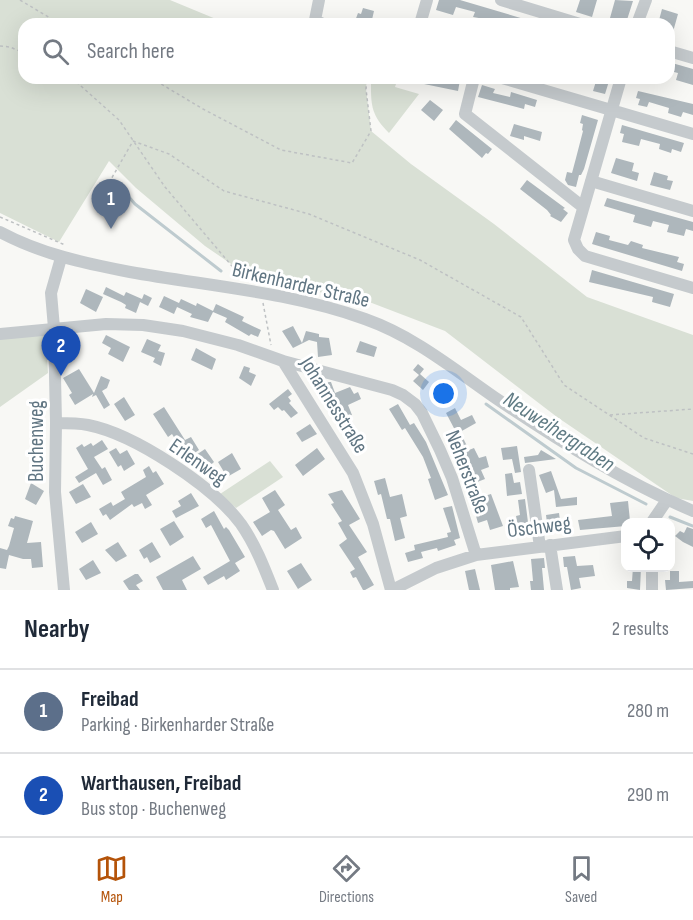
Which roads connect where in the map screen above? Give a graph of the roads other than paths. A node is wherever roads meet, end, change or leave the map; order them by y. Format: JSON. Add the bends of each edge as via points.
{"nodes":[{"id":1,"x":319,"y":0,"type":"edge"},
{"id":2,"x":427,"y":0,"type":"edge"},
{"id":3,"x":501,"y":0,"type":"edge"},
{"id":4,"x":646,"y":0,"type":"edge"},
{"id":5,"x":319,"y":18,"type":"edge"},
{"id":6,"x":422,"y":18,"type":"edge"},
{"id":7,"x":554,"y":18,"type":"edge"},
{"id":8,"x":640,"y":18,"type":"edge"},
{"id":9,"x":675,"y":53,"type":"edge"},
{"id":10,"x":693,"y":58,"type":"edge"},
{"id":11,"x":472,"y":84,"type":"edge"},
{"id":12,"x":522,"y":84,"type":"edge"},
{"id":13,"x":548,"y":84,"type":"edge"},
{"id":14,"x":619,"y":84,"type":"edge"},
{"id":15,"x":546,"y":91,"type":"junction"},
{"id":16,"x":612,"y":111,"type":"junction"},
{"id":17,"x":693,"y":134,"type":"edge"},
{"id":18,"x":591,"y":181,"type":"junction"},
{"id":19,"x":583,"y":207,"type":"junction"},
{"id":20,"x":693,"y":211,"type":"edge"},
{"id":21,"x":0,"y":232,"type":"edge"},
{"id":22,"x":61,"y":258,"type":"junction"},
{"id":23,"x":693,"y":288,"type":"edge"},
{"id":24,"x":54,"y":328,"type":"junction"},
{"id":25,"x":0,"y":334,"type":"edge"},
{"id":26,"x":278,"y":359,"type":"junction"},
{"id":27,"x":316,"y":368,"type":"junction"},
{"id":28,"x":299,"y":385,"type":"junction"},
{"id":29,"x":56,"y":423,"type":"junction"},
{"id":30,"x":529,"y":470,"type":"dead end"},
{"id":31,"x":667,"y":500,"type":"junction"},
{"id":32,"x":693,"y":511,"type":"edge"},
{"id":33,"x":655,"y":518,"type":"edge"},
{"id":34,"x":621,"y":537,"type":"edge"},
{"id":35,"x":545,"y":546,"type":"junction"},
{"id":36,"x":476,"y":555,"type":"junction"},
{"id":37,"x":652,"y":572,"type":"edge"},
{"id":38,"x":64,"y":590,"type":"edge"},
{"id":39,"x":273,"y":590,"type":"edge"},
{"id":40,"x":392,"y":590,"type":"edge"},
{"id":41,"x":557,"y":590,"type":"edge"},
{"id":42,"x":652,"y":590,"type":"edge"}],
"edges":[{"from":1,"to":5,"type":"street"},
{"from":2,"to":6,"type":"street"},
{"from":3,"to":7,"type":"street"},
{"from":4,"to":8,"type":"street"},
{"from":9,"to":10,"type":"street"},
{"from":11,"to":19,"type":"street","via":[[465,114]]},
{"from":12,"to":15,"type":"street"},
{"from":13,"to":15,"type":"street"},
{"from":14,"to":16,"type":"street"},
{"from":15,"to":16,"type":"street"},
{"from":16,"to":17,"type":"street"},
{"from":16,"to":18,"type":"street"},
{"from":18,"to":19,"type":"street"},
{"from":18,"to":20,"type":"street"},
{"from":19,"to":23,"type":"street","via":[[574,240],[585,256]]},
{"from":21,"to":22,"type":"street","name":"Birkenharder Straße"},
{"from":22,"to":24,"type":"street","name":"Buchenweg","via":[[51,293]]},
{"from":22,"to":31,"type":"street","name":"Birkenharder Straße","via":[[257,292],[330,308],[388,328],[433,352],[560,440]]},
{"from":24,"to":25,"type":"street","name":"Johannesstraße"},
{"from":24,"to":26,"type":"street","name":"Johannesstraße","via":[[143,325],[183,331]]},
{"from":24,"to":29,"type":"street","name":"Buchenweg"},
{"from":26,"to":27,"type":"street","name":"Neherstraße"},
{"from":26,"to":28,"type":"street","name":"Johannesstraße"},
{"from":27,"to":28,"type":"street","via":[[304,374]]},
{"from":27,"to":36,"type":"street","name":"Neherstraße","via":[[392,390],[415,404],[440,450]]},
{"from":28,"to":40,"type":"street","name":"Johannesstraße","via":[[353,473]]},
{"from":29,"to":38,"type":"street","name":"Buchenweg","via":[[55,492]]},
{"from":29,"to":39,"type":"street","name":"Erlenweg","via":[[87,425],[114,434],[207,489],[240,524],[261,559]]},
{"from":30,"to":35,"type":"street"},
{"from":31,"to":32,"type":"street","name":"Birkenharder Straße"},
{"from":31,"to":33,"type":"street"},
{"from":34,"to":35,"type":"street","name":"Öschweg"},
{"from":35,"to":36,"type":"street","name":"Öschweg"},
{"from":35,"to":41,"type":"street"},
{"from":36,"to":40,"type":"street","name":"Öschweg","via":[[436,568]]},
{"from":37,"to":42,"type":"street"}]}
